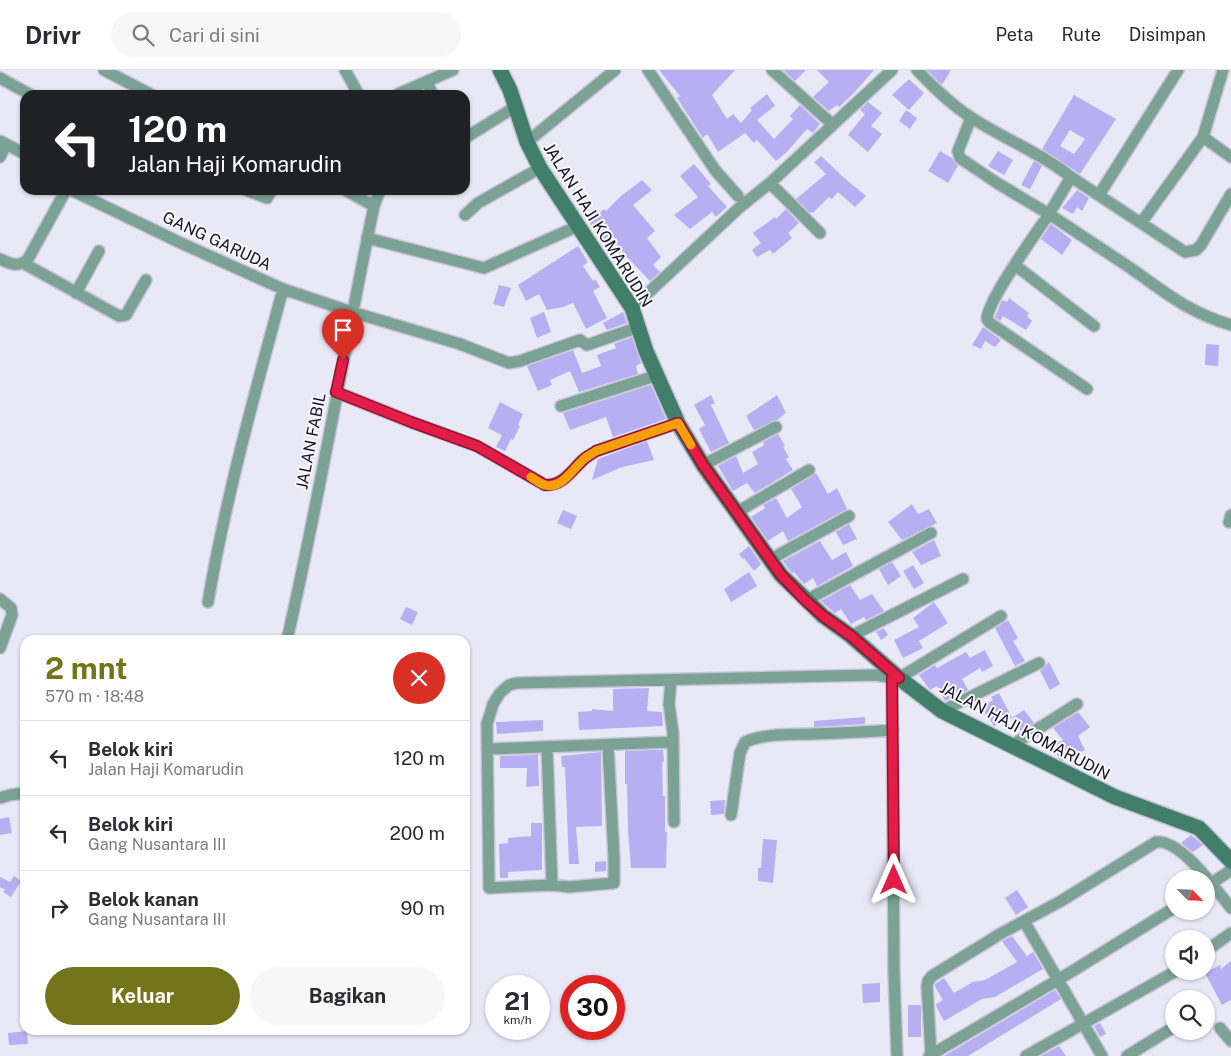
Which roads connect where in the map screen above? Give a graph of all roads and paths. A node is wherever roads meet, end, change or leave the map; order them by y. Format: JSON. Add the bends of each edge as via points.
{"nodes":[{"id":1,"x":104,"y":70,"type":"edge"},
{"id":2,"x":345,"y":70,"type":"edge"},
{"id":3,"x":453,"y":70,"type":"edge"},
{"id":4,"x":500,"y":70,"type":"edge"},
{"id":5,"x":614,"y":70,"type":"edge"},
{"id":6,"x":648,"y":70,"type":"edge"},
{"id":7,"x":772,"y":70,"type":"edge"},
{"id":8,"x":892,"y":70,"type":"edge"},
{"id":9,"x":917,"y":70,"type":"edge"},
{"id":10,"x":1178,"y":70,"type":"edge"},
{"id":11,"x":1223,"y":70,"type":"edge"},
{"id":12,"x":0,"y":78,"type":"edge"},
{"id":13,"x":427,"y":82,"type":"junction"},
{"id":14,"x":22,"y":90,"type":"edge"},
{"id":15,"x":142,"y":90,"type":"edge"},
{"id":16,"x":356,"y":90,"type":"edge"},
{"id":17,"x":408,"y":90,"type":"edge"},
{"id":18,"x":431,"y":90,"type":"edge"},
{"id":19,"x":515,"y":107,"type":"junction"},
{"id":20,"x":971,"y":118,"type":"junction"},
{"id":21,"x":832,"y":124,"type":"junction"},
{"id":22,"x":470,"y":135,"type":"edge"},
{"id":23,"x":1203,"y":137,"type":"junction"},
{"id":24,"x":3,"y":142,"type":"edge"},
{"id":25,"x":527,"y":142,"type":"junction"},
{"id":26,"x":20,"y":151,"type":"edge"},
{"id":27,"x":0,"y":157,"type":"edge"},
{"id":28,"x":1231,"y":157,"type":"edge"},
{"id":29,"x":540,"y":168,"type":"junction"},
{"id":30,"x":1071,"y":177,"type":"junction"},
{"id":31,"x":770,"y":182,"type":"junction"},
{"id":32,"x":1231,"y":194,"type":"edge"},
{"id":33,"x":63,"y":195,"type":"edge"},
{"id":34,"x":82,"y":195,"type":"edge"},
{"id":35,"x":355,"y":195,"type":"edge"},
{"id":36,"x":378,"y":195,"type":"edge"},
{"id":37,"x":1099,"y":195,"type":"junction"},
{"id":38,"x":738,"y":196,"type":"dead end"},
{"id":39,"x":374,"y":206,"type":"junction"},
{"id":40,"x":1049,"y":214,"type":"junction"},
{"id":41,"x":466,"y":215,"type":"dead end"},
{"id":42,"x":1141,"y":223,"type":"junction"},
{"id":43,"x":578,"y":226,"type":"junction"},
{"id":44,"x":820,"y":234,"type":"dead end"},
{"id":45,"x":367,"y":238,"type":"junction"},
{"id":46,"x":99,"y":251,"type":"dead end"},
{"id":47,"x":0,"y":259,"type":"edge"},
{"id":48,"x":23,"y":263,"type":"junction"},
{"id":49,"x":1015,"y":265,"type":"junction"},
{"id":50,"x":146,"y":280,"type":"dead end"},
{"id":51,"x":283,"y":289,"type":"junction"},
{"id":52,"x":76,"y":293,"type":"junction"},
{"id":53,"x":632,"y":308,"type":"junction"},
{"id":54,"x":352,"y":312,"type":"junction"},
{"id":55,"x":1231,"y":325,"type":"edge"},
{"id":56,"x":1094,"y":326,"type":"dead end"},
{"id":57,"x":639,"y":327,"type":"junction"},
{"id":58,"x":658,"y":374,"type":"junction"},
{"id":59,"x":1087,"y":389,"type":"dead end"},
{"id":60,"x":336,"y":392,"type":"junction"},
{"id":61,"x":561,"y":406,"type":"dead end"},
{"id":62,"x":678,"y":423,"type":"junction"},
{"id":63,"x":776,"y":427,"type":"dead end"},
{"id":64,"x":703,"y":465,"type":"junction"},
{"id":65,"x":809,"y":470,"type":"dead end"},
{"id":66,"x":737,"y":512,"type":"junction"},
{"id":67,"x":849,"y":516,"type":"dead end"},
{"id":68,"x":930,"y":533,"type":"dead end"},
{"id":69,"x":768,"y":560,"type":"junction"},
{"id":70,"x":963,"y":579,"type":"dead end"},
{"id":71,"x":0,"y":599,"type":"edge"},
{"id":72,"x":805,"y":600,"type":"junction"},
{"id":73,"x":208,"y":602,"type":"dead end"},
{"id":74,"x":1001,"y":616,"type":"dead end"},
{"id":75,"x":288,"y":635,"type":"edge"},
{"id":76,"x":851,"y":636,"type":"junction"},
{"id":77,"x":0,"y":648,"type":"edge"},
{"id":78,"x":1039,"y":663,"type":"dead end"},
{"id":79,"x":896,"y":678,"type":"junction"},
{"id":80,"x":671,"y":680,"type":"junction"},
{"id":81,"x":1077,"y":704,"type":"dead end"},
{"id":82,"x":942,"y":711,"type":"junction"},
{"id":83,"x":893,"y":730,"type":"junction"},
{"id":84,"x":673,"y":742,"type":"junction"},
{"id":85,"x":608,"y":745,"type":"junction"},
{"id":86,"x":1011,"y":746,"type":"junction"},
{"id":87,"x":547,"y":747,"type":"junction"},
{"id":88,"x":488,"y":749,"type":"junction"},
{"id":89,"x":20,"y":794,"type":"edge"},
{"id":90,"x":0,"y":798,"type":"edge"},
{"id":91,"x":731,"y":815,"type":"dead end"},
{"id":92,"x":674,"y":822,"type":"dead end"},
{"id":93,"x":1231,"y":861,"type":"edge"},
{"id":94,"x":1198,"y":870,"type":"edge"},
{"id":95,"x":1231,"y":870,"type":"edge"},
{"id":96,"x":1215,"y":882,"type":"edge"},
{"id":97,"x":552,"y":885,"type":"junction"},
{"id":98,"x":1215,"y":892,"type":"edge"},
{"id":99,"x":1231,"y":908,"type":"edge"},
{"id":100,"x":1165,"y":913,"type":"edge"},
{"id":101,"x":1024,"y":921,"type":"junction"},
{"id":102,"x":1231,"y":933,"type":"edge"},
{"id":103,"x":1215,"y":945,"type":"edge"},
{"id":104,"x":1165,"y":977,"type":"edge"},
{"id":105,"x":1057,"y":979,"type":"junction"},
{"id":106,"x":1082,"y":1024,"type":"junction"},
{"id":107,"x":1220,"y":1028,"type":"dead end"},
{"id":108,"x":1165,"y":1033,"type":"edge"},
{"id":109,"x":1231,"y":1041,"type":"edge"},
{"id":110,"x":930,"y":1055,"type":"edge"},
{"id":111,"x":897,"y":1056,"type":"edge"},
{"id":112,"x":1026,"y":1056,"type":"edge"},
{"id":113,"x":1102,"y":1056,"type":"edge"},
{"id":114,"x":1127,"y":1056,"type":"edge"}],
"edges":[{"from":1,"to":15,"type":"street"},
{"from":2,"to":16,"type":"street"},
{"from":3,"to":13,"type":"street"},
{"from":4,"to":19,"type":"street","name":"JALAN HAJI KOMARUDIN"},
{"from":5,"to":25,"type":"street"},
{"from":6,"to":38,"type":"street","via":[[715,170]]},
{"from":7,"to":21,"type":"street"},
{"from":8,"to":21,"type":"street"},
{"from":9,"to":20,"type":"street","via":[[943,97]]},
{"from":10,"to":37,"type":"street"},
{"from":11,"to":23,"type":"street"},
{"from":12,"to":14,"type":"street"},
{"from":13,"to":17,"type":"street"},
{"from":13,"to":18,"type":"street"},
{"from":19,"to":22,"type":"street"},
{"from":19,"to":25,"type":"street","name":"JALAN HAJI KOMARUDIN"},
{"from":20,"to":30,"type":"street","via":[[1054,164]]},
{"from":20,"to":40,"type":"street","via":[[958,151],[960,158]]},
{"from":21,"to":31,"type":"street"},
{"from":23,"to":28,"type":"street"},
{"from":23,"to":42,"type":"street"},
{"from":24,"to":26,"type":"street"},
{"from":24,"to":27,"type":"street"},
{"from":25,"to":29,"type":"street","name":"JALAN HAJI KOMARUDIN"},
{"from":29,"to":41,"type":"street","via":[[478,203]]},
{"from":29,"to":43,"type":"street","name":"JALAN HAJI KOMARUDIN"},
{"from":30,"to":37,"type":"street"},
{"from":30,"to":40,"type":"street"},
{"from":31,"to":44,"type":"street"},
{"from":31,"to":53,"type":"street"},
{"from":32,"to":42,"type":"street","via":[[1204,241],[1191,252],[1185,252]]},
{"from":33,"to":48,"type":"street"},
{"from":34,"to":51,"type":"street","name":"GANG GARUDA"},
{"from":35,"to":39,"type":"street"},
{"from":36,"to":39,"type":"street","name":"JALAN FABIL"},
{"from":37,"to":42,"type":"street"},
{"from":39,"to":45,"type":"street","name":"JALAN FABIL"},
{"from":40,"to":49,"type":"street"},
{"from":40,"to":55,"type":"street","via":[[1164,293],[1196,312]]},
{"from":43,"to":45,"type":"street","via":[[484,268]]},
{"from":43,"to":53,"type":"street","name":"JALAN HAJI KOMARUDIN"},
{"from":45,"to":54,"type":"street","name":"JALAN FABIL"},
{"from":46,"to":52,"type":"street"},
{"from":47,"to":48,"type":"street","via":[[12,265]]},
{"from":48,"to":52,"type":"street"},
{"from":49,"to":56,"type":"street"},
{"from":49,"to":59,"type":"street","via":[[987,319]]},
{"from":50,"to":52,"type":"street","via":[[123,316]]},
{"from":51,"to":54,"type":"street","name":"GANG GARUDA"},
{"from":51,"to":73,"type":"street","via":[[249,413]]},
{"from":53,"to":57,"type":"street","name":"JALAN HAJI KOMARUDIN"},
{"from":54,"to":57,"type":"street","name":"GANG GARUDA","via":[[460,344],[509,363],[580,340],[587,345]]},
{"from":54,"to":60,"type":"street","name":"JALAN FABIL"},
{"from":57,"to":58,"type":"street","name":"JALAN HAJI KOMARUDIN","via":[[646,351]]},
{"from":58,"to":61,"type":"street"},
{"from":58,"to":62,"type":"street","name":"JALAN HAJI KOMARUDIN"},
{"from":60,"to":62,"type":"street","via":[[477,446],[552,486],[596,451]]},
{"from":60,"to":75,"type":"street","name":"JALAN FABIL"},
{"from":62,"to":64,"type":"street","name":"JALAN HAJI KOMARUDIN"},
{"from":63,"to":64,"type":"street"},
{"from":64,"to":66,"type":"street","name":"JALAN HAJI KOMARUDIN"},
{"from":65,"to":66,"type":"street"},
{"from":66,"to":69,"type":"street","name":"JALAN HAJI KOMARUDIN"},
{"from":67,"to":69,"type":"street"},
{"from":68,"to":72,"type":"street"},
{"from":69,"to":72,"type":"street","name":"JALAN HAJI KOMARUDIN"},
{"from":70,"to":76,"type":"street"},
{"from":71,"to":77,"type":"street","via":[[11,608],[12,615]]},
{"from":72,"to":76,"type":"street","name":"JALAN HAJI KOMARUDIN"},
{"from":74,"to":79,"type":"street"},
{"from":76,"to":79,"type":"street","name":"JALAN HAJI KOMARUDIN"},
{"from":78,"to":82,"type":"street"},
{"from":79,"to":80,"type":"street","via":[[876,675]]},
{"from":79,"to":82,"type":"street","name":"JALAN HAJI KOMARUDIN"},
{"from":79,"to":83,"type":"street"},
{"from":80,"to":84,"type":"street","via":[[669,704]]},
{"from":80,"to":88,"type":"street","via":[[509,685],[500,693],[487,724]]},
{"from":81,"to":86,"type":"street"},
{"from":82,"to":86,"type":"street","name":"JALAN HAJI KOMARUDIN"},
{"from":83,"to":91,"type":"street","via":[[786,734],[745,742],[740,753]]},
{"from":83,"to":111,"type":"street"},
{"from":84,"to":85,"type":"street"},
{"from":84,"to":92,"type":"street"},
{"from":85,"to":87,"type":"street"},
{"from":85,"to":97,"type":"street","via":[[614,883],[569,887]]},
{"from":86,"to":93,"type":"street","name":"JALAN HAJI KOMARUDIN","via":[[1115,797],[1199,828]]},
{"from":87,"to":88,"type":"street"},
{"from":87,"to":97,"type":"street"},
{"from":88,"to":97,"type":"street","via":[[488,888]]},
{"from":89,"to":90,"type":"street"},
{"from":94,"to":101,"type":"street","via":[[1190,858],[1159,841]]},
{"from":95,"to":96,"type":"street"},
{"from":98,"to":99,"type":"street"},
{"from":100,"to":105,"type":"street"},
{"from":101,"to":105,"type":"street"},
{"from":101,"to":110,"type":"street","via":[[930,978],[927,986]]},
{"from":102,"to":103,"type":"street"},
{"from":104,"to":106,"type":"street"},
{"from":105,"to":106,"type":"street"},
{"from":105,"to":110,"type":"street"},
{"from":106,"to":112,"type":"street"},
{"from":106,"to":113,"type":"street"},
{"from":107,"to":109,"type":"street"},
{"from":108,"to":114,"type":"street"}]}
